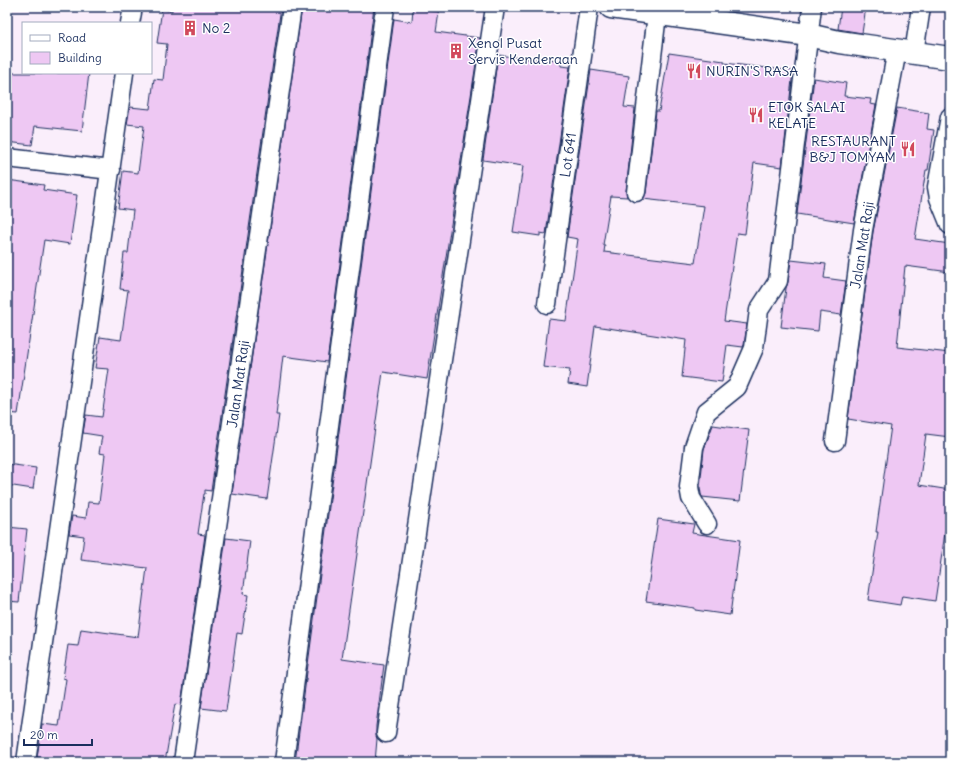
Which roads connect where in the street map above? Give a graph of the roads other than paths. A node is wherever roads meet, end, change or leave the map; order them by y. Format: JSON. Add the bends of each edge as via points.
{"nodes":[{"id":1,"x":132,"y":7,"type":"edge"},
{"id":2,"x":292,"y":7,"type":"edge"},
{"id":3,"x":385,"y":7,"type":"edge"},
{"id":4,"x":494,"y":7,"type":"edge"},
{"id":5,"x":589,"y":7,"type":"edge"},
{"id":6,"x":611,"y":7,"type":"edge"},
{"id":7,"x":812,"y":7,"type":"edge"},
{"id":8,"x":921,"y":7,"type":"edge"},
{"id":9,"x":657,"y":14,"type":"junction"},
{"id":10,"x":130,"y":22,"type":"edge"},
{"id":11,"x":808,"y":35,"type":"junction"},
{"id":12,"x":905,"y":52,"type":"junction"},
{"id":13,"x":950,"y":58,"type":"edge"},
{"id":14,"x":124,"y":74,"type":"edge"},
{"id":15,"x":950,"y":117,"type":"edge"},
{"id":16,"x":7,"y":158,"type":"edge"},
{"id":17,"x":111,"y":170,"type":"junction"},
{"id":18,"x":636,"y":192,"type":"dead end"},
{"id":19,"x":950,"y":225,"type":"edge"},
{"id":20,"x":547,"y":304,"type":"dead end"},
{"id":21,"x":835,"y":441,"type":"dead end"},
{"id":22,"x":707,"y":524,"type":"dead end"},
{"id":23,"x":386,"y":733,"type":"dead end"},
{"id":24,"x":26,"y":762,"type":"edge"},
{"id":25,"x":183,"y":762,"type":"edge"},
{"id":26,"x":284,"y":762,"type":"edge"}],
"edges":[{"from":1,"to":10,"type":"street"},
{"from":2,"to":25,"type":"street","name":"Jalan Mat Raji"},
{"from":3,"to":26,"type":"street"},
{"from":4,"to":23,"type":"street"},
{"from":5,"to":20,"type":"street","name":"Lot 641"},
{"from":6,"to":9,"type":"street"},
{"from":7,"to":11,"type":"street"},
{"from":8,"to":12,"type":"street","name":"Jalan Mat Raji"},
{"from":9,"to":11,"type":"street"},
{"from":9,"to":18,"type":"street"},
{"from":11,"to":12,"type":"street"},
{"from":11,"to":22,"type":"street","via":[[778,281],[759,310],[754,348],[737,387],[706,412],[694,446],[689,487],[691,498]]},
{"from":12,"to":13,"type":"street"},
{"from":12,"to":21,"type":"street","name":"Jalan Mat Raji","via":[[863,230]]},
{"from":14,"to":17,"type":"street"},
{"from":15,"to":19,"type":"street","via":[[937,187]]},
{"from":16,"to":17,"type":"street"},
{"from":17,"to":24,"type":"street"}]}
